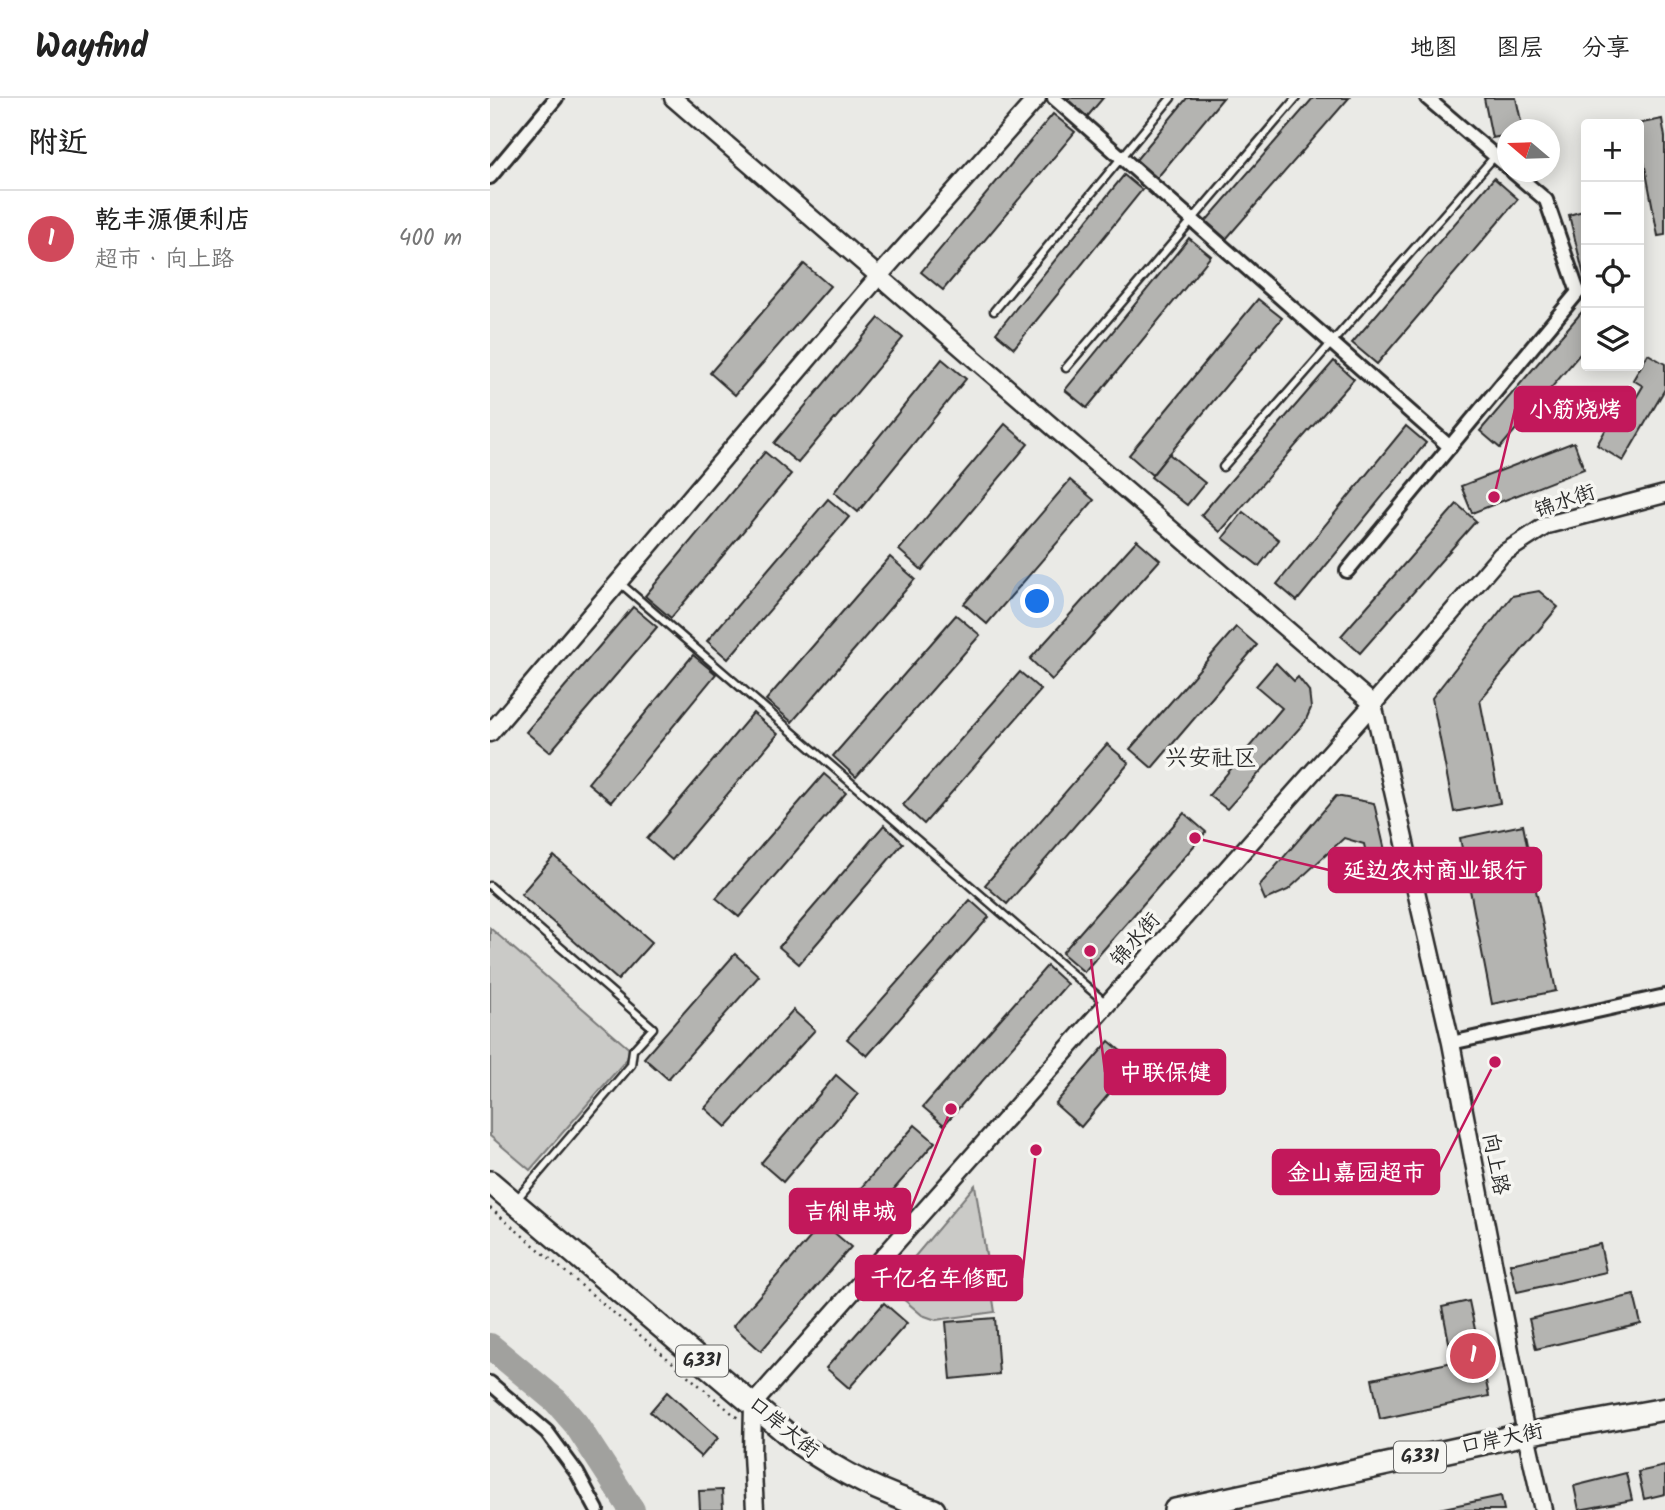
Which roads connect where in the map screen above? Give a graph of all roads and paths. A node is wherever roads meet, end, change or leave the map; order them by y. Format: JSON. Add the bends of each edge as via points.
{"nodes":[{"id":1,"x":556,"y":98,"type":"edge"},
{"id":2,"x":673,"y":98,"type":"edge"},
{"id":3,"x":1037,"y":98,"type":"edge"},
{"id":4,"x":1054,"y":98,"type":"edge"},
{"id":5,"x":1171,"y":98,"type":"edge"},
{"id":6,"x":1296,"y":98,"type":"edge"},
{"id":7,"x":1427,"y":98,"type":"edge"},
{"id":8,"x":1495,"y":156,"type":"joint"},
{"id":9,"x":1122,"y":158,"type":"junction"},
{"id":10,"x":490,"y":177,"type":"edge"},
{"id":11,"x":1525,"y":182,"type":"edge"},
{"id":12,"x":1192,"y":220,"type":"junction"},
{"id":13,"x":878,"y":277,"type":"junction"},
{"id":14,"x":994,"y":311,"type":"dead end"},
{"id":15,"x":1332,"y":343,"type":"junction"},
{"id":16,"x":1066,"y":368,"type":"dead end"},
{"id":17,"x":1450,"y":447,"type":"junction"},
{"id":18,"x":1223,"y":467,"type":"dead end"},
{"id":19,"x":1665,"y":494,"type":"edge"},
{"id":20,"x":1347,"y":571,"type":"dead end"},
{"id":21,"x":618,"y":582,"type":"junction"},
{"id":22,"x":1373,"y":704,"type":"junction"},
{"id":23,"x":490,"y":733,"type":"edge"},
{"id":24,"x":490,"y":886,"type":"edge"},
{"id":25,"x":1665,"y":996,"type":"edge"},
{"id":26,"x":1107,"y":1004,"type":"junction"},
{"id":27,"x":1451,"y":1043,"type":"junction"},
{"id":28,"x":490,"y":1181,"type":"edge"},
{"id":29,"x":514,"y":1202,"type":"junction"},
{"id":30,"x":490,"y":1208,"type":"edge"},
{"id":31,"x":490,"y":1383,"type":"edge"},
{"id":32,"x":753,"y":1405,"type":"junction"},
{"id":33,"x":1665,"y":1409,"type":"edge"},
{"id":34,"x":753,"y":1430,"type":"junction"},
{"id":35,"x":1525,"y":1434,"type":"junction"},
{"id":36,"x":597,"y":1510,"type":"edge"},
{"id":37,"x":755,"y":1510,"type":"edge"},
{"id":38,"x":934,"y":1510,"type":"edge"},
{"id":39,"x":1175,"y":1510,"type":"edge"},
{"id":40,"x":1543,"y":1510,"type":"edge"}],
"edges":[{"from":1,"to":10,"type":"street"},
{"from":2,"to":13,"type":"street"},
{"from":3,"to":13,"type":"street"},
{"from":4,"to":9,"type":"street"},
{"from":5,"to":9,"type":"lane"},
{"from":6,"to":12,"type":"lane"},
{"from":7,"to":8,"type":"street"},
{"from":8,"to":15,"type":"lane"},
{"from":9,"to":12,"type":"street"},
{"from":9,"to":14,"type":"lane"},
{"from":11,"to":17,"type":"street","via":[[1546,200],[1578,292]]},
{"from":12,"to":15,"type":"street"},
{"from":12,"to":16,"type":"lane"},
{"from":13,"to":21,"type":"street"},
{"from":13,"to":22,"type":"street"},
{"from":15,"to":17,"type":"street"},
{"from":15,"to":18,"type":"lane"},
{"from":17,"to":20,"type":"street"},
{"from":19,"to":22,"type":"street","name":"锦水街","via":[[1547,525],[1501,555]]},
{"from":21,"to":23,"type":"street"},
{"from":21,"to":26,"type":"lane"},
{"from":22,"to":26,"type":"street","name":"锦水街"},
{"from":22,"to":27,"type":"street","name":"向上路"},
{"from":24,"to":29,"type":"lane","via":[[653,1028],[633,1050],[631,1065]]},
{"from":25,"to":27,"type":"street"},
{"from":26,"to":32,"type":"street","name":"锦水街"},
{"from":27,"to":35,"type":"street","name":"向上路"},
{"from":28,"to":29,"type":"highway","name":"口岸大街","number":"G331"},
{"from":29,"to":32,"type":"highway","name":"口岸大街","number":"G331"},
{"from":30,"to":34,"type":"path"},
{"from":31,"to":36,"type":"street","via":[[547,1432]]},
{"from":32,"to":34,"type":"street"},
{"from":32,"to":38,"type":"highway","name":"口岸大街","number":"G331","via":[[833,1468]]},
{"from":33,"to":35,"type":"highway","name":"口岸大街","number":"G331"},
{"from":34,"to":37,"type":"street"},
{"from":35,"to":39,"type":"highway","name":"口岸大街","number":"G331"},
{"from":35,"to":40,"type":"street","name":"向上路"}]}
